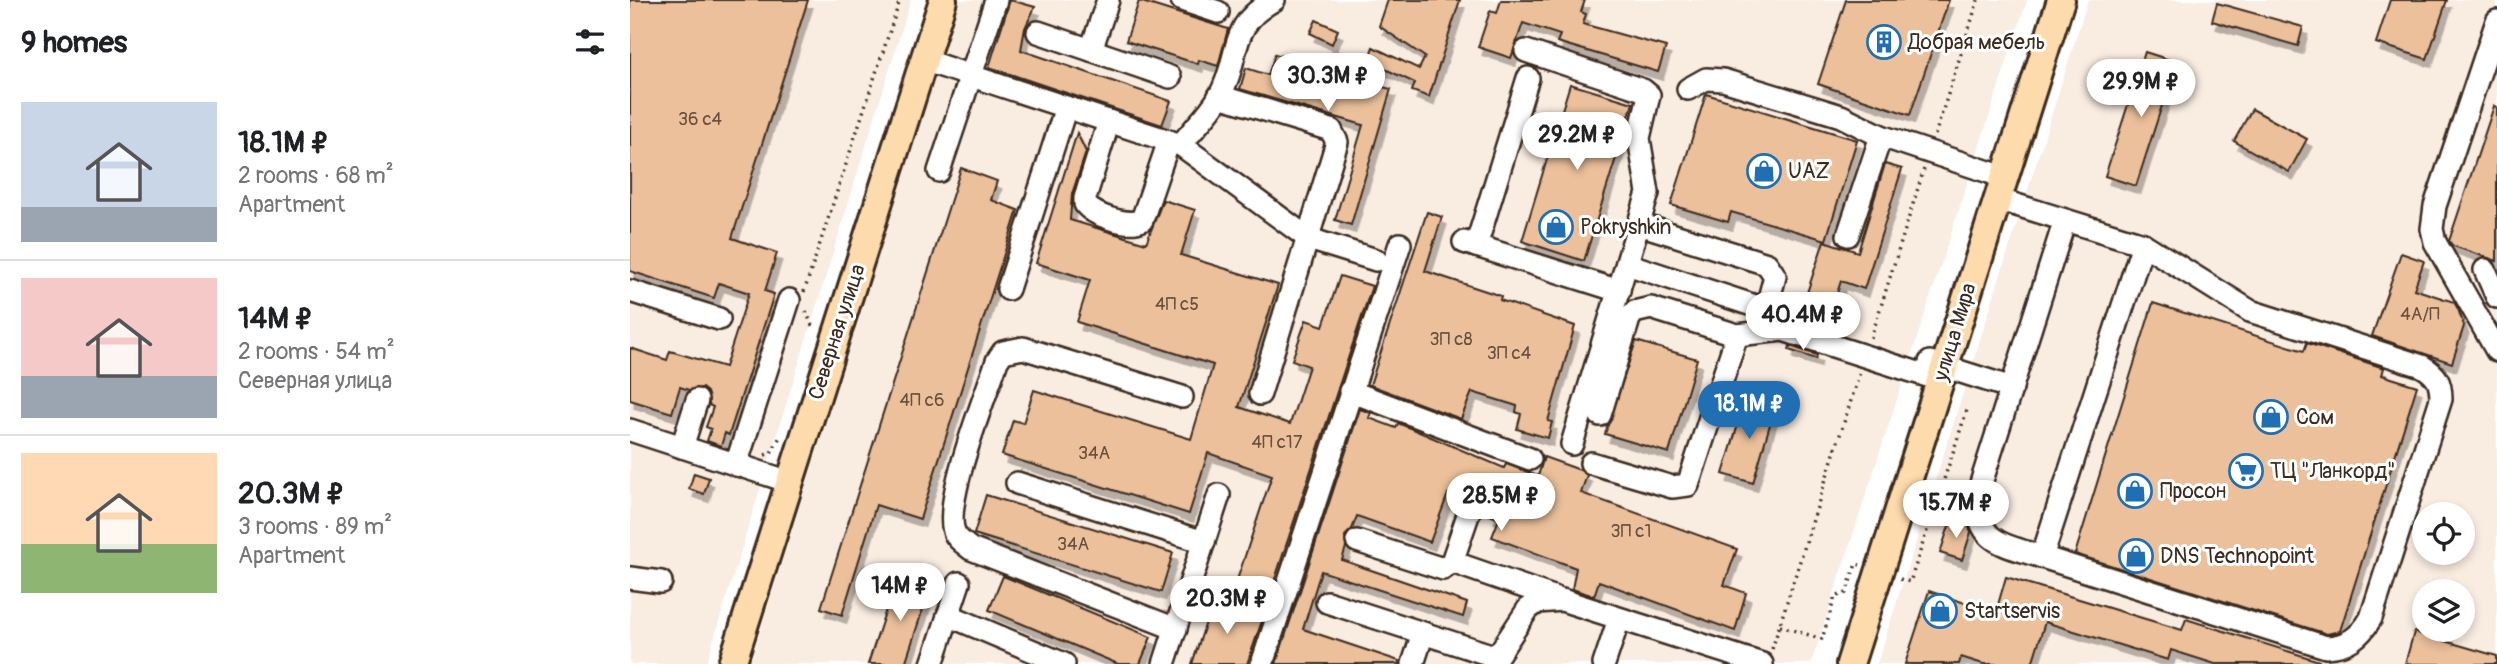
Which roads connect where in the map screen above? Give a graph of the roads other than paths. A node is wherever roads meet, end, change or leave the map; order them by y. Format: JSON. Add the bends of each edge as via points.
{"nodes":[{"id":1,"x":943,"y":0,"type":"edge"},
{"id":2,"x":996,"y":0,"type":"edge"},
{"id":3,"x":1108,"y":0,"type":"edge"},
{"id":4,"x":1182,"y":0,"type":"edge"},
{"id":5,"x":1274,"y":0,"type":"edge"},
{"id":6,"x":2061,"y":0,"type":"edge"},
{"id":7,"x":1219,"y":12,"type":"dead end"},
{"id":8,"x":2497,"y":21,"type":"edge"},
{"id":9,"x":1038,"y":32,"type":"dead end"},
{"id":10,"x":1091,"y":50,"type":"junction"},
{"id":11,"x":1526,"y":51,"type":"dead end"},
{"id":12,"x":923,"y":60,"type":"junction"},
{"id":13,"x":971,"y":76,"type":"junction"},
{"id":14,"x":1170,"y":77,"type":"dead end"},
{"id":15,"x":1528,"y":78,"type":"dead end"},
{"id":16,"x":1688,"y":89,"type":"dead end"},
{"id":17,"x":1219,"y":96,"type":"junction"},
{"id":18,"x":1066,"y":107,"type":"junction"},
{"id":19,"x":1109,"y":121,"type":"junction"},
{"id":20,"x":1881,"y":136,"type":"junction"},
{"id":21,"x":1175,"y":143,"type":"junction"},
{"id":22,"x":939,"y":172,"type":"dead end"},
{"id":23,"x":2001,"y":188,"type":"junction"},
{"id":24,"x":2065,"y":220,"type":"junction"},
{"id":25,"x":1639,"y":224,"type":"junction"},
{"id":26,"x":1849,"y":235,"type":"dead end"},
{"id":27,"x":1309,"y":239,"type":"junction"},
{"id":28,"x":1400,"y":244,"type":"dead end"},
{"id":29,"x":2143,"y":244,"type":"junction"},
{"id":30,"x":1376,"y":260,"type":"dead end"},
{"id":31,"x":1627,"y":264,"type":"junction"},
{"id":32,"x":2485,"y":270,"type":"dead end"},
{"id":33,"x":1008,"y":289,"type":"dead end"},
{"id":34,"x":1619,"y":291,"type":"junction"},
{"id":35,"x":632,"y":296,"type":"edge"},
{"id":36,"x":2497,"y":297,"type":"edge"},
{"id":37,"x":789,"y":300,"type":"dead end"},
{"id":38,"x":1766,"y":310,"type":"junction"},
{"id":39,"x":719,"y":319,"type":"dead end"},
{"id":40,"x":1737,"y":335,"type":"junction"},
{"id":41,"x":1867,"y":349,"type":"junction"},
{"id":42,"x":2497,"y":351,"type":"edge"},
{"id":43,"x":1942,"y":374,"type":"junction"},
{"id":44,"x":2012,"y":388,"type":"junction"},
{"id":45,"x":1350,"y":391,"type":"junction"},
{"id":46,"x":1260,"y":394,"type":"dead end"},
{"id":47,"x":1182,"y":397,"type":"dead end"},
{"id":48,"x":698,"y":400,"type":"dead end"},
{"id":49,"x":1600,"y":415,"type":"dead end"},
{"id":50,"x":630,"y":430,"type":"edge"},
{"id":51,"x":1572,"y":444,"type":"dead end"},
{"id":52,"x":682,"y":447,"type":"junction"},
{"id":53,"x":738,"y":459,"type":"junction"},
{"id":54,"x":1530,"y":459,"type":"dead end"},
{"id":55,"x":1591,"y":463,"type":"dead end"},
{"id":56,"x":790,"y":482,"type":"junction"},
{"id":57,"x":1017,"y":482,"type":"dead end"},
{"id":58,"x":1219,"y":495,"type":"dead end"},
{"id":59,"x":1469,"y":512,"type":"dead end"},
{"id":60,"x":1357,"y":541,"type":"dead end"},
{"id":61,"x":1204,"y":542,"type":"junction"},
{"id":62,"x":2042,"y":557,"type":"junction"},
{"id":63,"x":1452,"y":562,"type":"junction"},
{"id":64,"x":630,"y":578,"type":"edge"},
{"id":65,"x":661,"y":582,"type":"dead end"},
{"id":66,"x":958,"y":583,"type":"dead end"},
{"id":67,"x":1562,"y":600,"type":"junction"},
{"id":68,"x":1327,"y":602,"type":"dead end"},
{"id":69,"x":948,"y":615,"type":"junction"},
{"id":70,"x":1619,"y":619,"type":"junction"},
{"id":71,"x":1175,"y":629,"type":"junction"},
{"id":72,"x":1423,"y":633,"type":"junction"},
{"id":73,"x":1457,"y":654,"type":"edge"},
{"id":74,"x":1767,"y":658,"type":"edge"},
{"id":75,"x":1493,"y":660,"type":"edge"},
{"id":76,"x":732,"y":664,"type":"edge"},
{"id":77,"x":932,"y":664,"type":"edge"},
{"id":78,"x":1064,"y":664,"type":"edge"},
{"id":79,"x":1164,"y":664,"type":"edge"},
{"id":80,"x":1262,"y":664,"type":"edge"},
{"id":81,"x":1413,"y":664,"type":"edge"},
{"id":82,"x":1604,"y":664,"type":"edge"},
{"id":83,"x":1850,"y":664,"type":"edge"}],
"edges":[{"from":1,"to":12,"type":"main road","name":"Северная улица"},
{"from":2,"to":13,"type":"lane"},
{"from":3,"to":10,"type":"lane"},
{"from":4,"to":7,"type":"lane"},
{"from":5,"to":17,"type":"lane","via":[[1253,11],[1245,23]]},
{"from":6,"to":23,"type":"main road","name":"улица Мира"},
{"from":8,"to":42,"type":"lane","via":[[2435,206],[2432,229],[2444,261]]},
{"from":9,"to":10,"type":"lane"},
{"from":10,"to":14,"type":"lane"},
{"from":11,"to":25,"type":"lane","via":[[1649,95],[1639,138],[1648,193]]},
{"from":12,"to":13,"type":"lane"},
{"from":12,"to":56,"type":"main road","name":"Северная улица"},
{"from":13,"to":18,"type":"lane"},
{"from":13,"to":22,"type":"lane"},
{"from":15,"to":34,"type":"lane","via":[[1470,244]]},
{"from":16,"to":20,"type":"lane","via":[[1706,79],[1723,80],[1841,116]]},
{"from":17,"to":21,"type":"lane"},
{"from":17,"to":27,"type":"lane","via":[[1331,130],[1336,136]]},
{"from":18,"to":19,"type":"lane"},
{"from":18,"to":33,"type":"lane"},
{"from":19,"to":21,"type":"lane"},
{"from":19,"to":21,"type":"lane","via":[[1085,198],[1093,212],[1132,223],[1142,220]]},
{"from":20,"to":23,"type":"lane","via":[[1930,153]]},
{"from":20,"to":26,"type":"lane"},
{"from":21,"to":27,"type":"lane"},
{"from":23,"to":24,"type":"lane"},
{"from":23,"to":43,"type":"main road","name":"улица Мира"},
{"from":24,"to":29,"type":"lane"},
{"from":24,"to":44,"type":"lane"},
{"from":25,"to":31,"type":"lane"},
{"from":25,"to":38,"type":"lane","via":[[1767,264],[1776,276]]},
{"from":27,"to":30,"type":"lane"},
{"from":27,"to":46,"type":"lane"},
{"from":28,"to":45,"type":"lane"},
{"from":29,"to":62,"type":"lane"},
{"from":29,"to":62,"type":"lane","via":[[2250,311],[2422,366],[2441,383],[2441,399],[2376,606],[2363,633],[2342,646],[2326,647]]},
{"from":31,"to":34,"type":"lane"},
{"from":31,"to":38,"type":"lane"},
{"from":32,"to":36,"type":"lane"},
{"from":34,"to":51,"type":"lane"},
{"from":35,"to":39,"type":"lane"},
{"from":37,"to":53,"type":"lane"},
{"from":38,"to":41,"type":"lane"},
{"from":40,"to":41,"type":"lane","via":[[1783,330]]},
{"from":40,"to":49,"type":"lane","via":[[1651,308],[1634,312]]},
{"from":40,"to":55,"type":"lane","via":[[1688,485],[1672,487]]},
{"from":41,"to":43,"type":"lane"},
{"from":43,"to":44,"type":"lane"},
{"from":43,"to":83,"type":"main road","name":"улица Мира"},
{"from":44,"to":62,"type":"lane","via":[[1977,496],[1977,516],[1996,542]]},
{"from":45,"to":54,"type":"lane"},
{"from":45,"to":80,"type":"lane"},
{"from":47,"to":71,"type":"lane","via":[[1023,348],[1003,352],[954,493],[951,516],[956,536],[971,549]]},
{"from":48,"to":52,"type":"lane"},
{"from":50,"to":52,"type":"lane"},
{"from":52,"to":53,"type":"lane"},
{"from":53,"to":56,"type":"lane"},
{"from":56,"to":76,"type":"main road","name":"Северная улица"},
{"from":57,"to":61,"type":"lane"},
{"from":58,"to":61,"type":"lane"},
{"from":59,"to":63,"type":"lane"},
{"from":60,"to":63,"type":"lane","via":[[1436,568]]},
{"from":61,"to":71,"type":"lane"},
{"from":63,"to":67,"type":"lane"},
{"from":64,"to":65,"type":"lane"},
{"from":66,"to":69,"type":"lane"},
{"from":67,"to":70,"type":"lane"},
{"from":67,"to":75,"type":"lane","via":[[1538,602],[1528,609]]},
{"from":68,"to":72,"type":"lane"},
{"from":69,"to":77,"type":"lane"},
{"from":69,"to":78,"type":"lane"},
{"from":70,"to":74,"type":"lane"},
{"from":70,"to":82,"type":"lane"},
{"from":71,"to":79,"type":"lane"},
{"from":72,"to":73,"type":"lane"},
{"from":72,"to":81,"type":"lane"},
{"from":73,"to":75,"type":"lane"}]}
